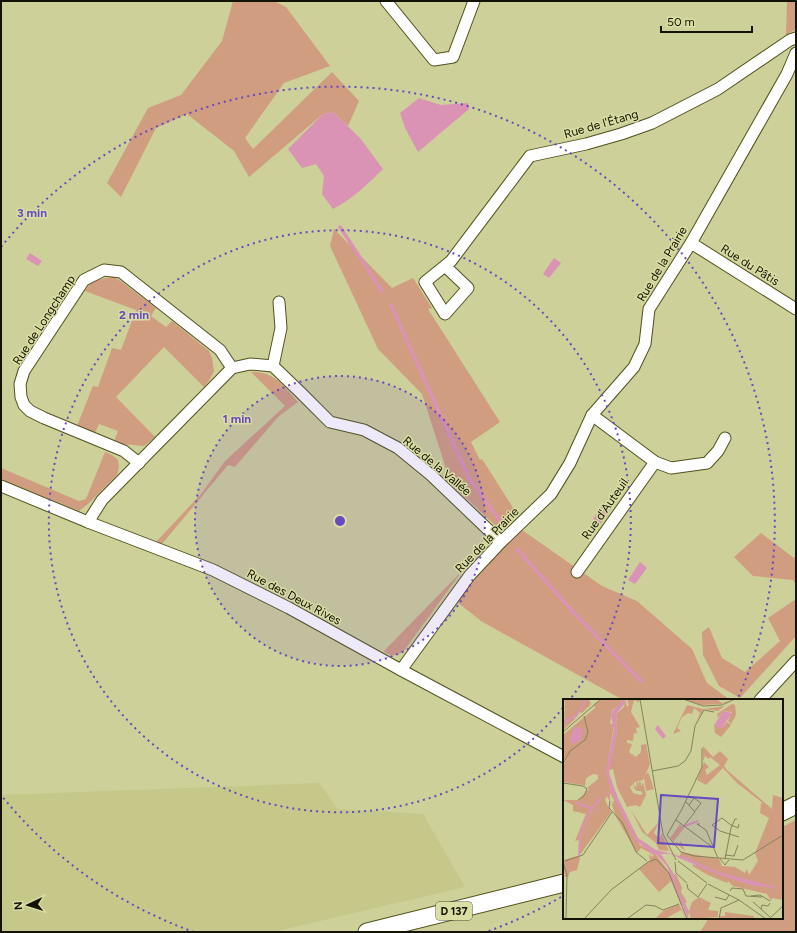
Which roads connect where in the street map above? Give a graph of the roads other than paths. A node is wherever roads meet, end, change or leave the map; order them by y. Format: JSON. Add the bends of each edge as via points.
{"nodes":[{"id":1,"x":386,"y":1,"type":"edge"},
{"id":2,"x":474,"y":1,"type":"edge"},
{"id":3,"x":796,"y":38,"type":"edge"},
{"id":4,"x":796,"y":53,"type":"edge"},
{"id":5,"x":691,"y":244,"type":"junction"},
{"id":6,"x":445,"y":266,"type":"dead end"},
{"id":7,"x":280,"y":302,"type":"dead end"},
{"id":8,"x":796,"y":309,"type":"edge"},
{"id":9,"x":273,"y":366,"type":"junction"},
{"id":10,"x":232,"y":368,"type":"junction"},
{"id":11,"x":592,"y":415,"type":"junction"},
{"id":12,"x":725,"y":438,"type":"dead end"},
{"id":13,"x":655,"y":462,"type":"junction"},
{"id":14,"x":139,"y":463,"type":"junction"},
{"id":15,"x":1,"y":486,"type":"edge"},
{"id":16,"x":88,"y":522,"type":"junction"},
{"id":17,"x":501,"y":542,"type":"junction"},
{"id":18,"x":577,"y":572,"type":"dead end"},
{"id":19,"x":796,"y":661,"type":"edge"},
{"id":20,"x":401,"y":670,"type":"junction"},
{"id":21,"x":761,"y":699,"type":"edge"},
{"id":22,"x":563,"y":756,"type":"edge"},
{"id":23,"x":796,"y":806,"type":"edge"},
{"id":24,"x":783,"y":812,"type":"edge"},
{"id":25,"x":563,"y":884,"type":"edge"},
{"id":26,"x":367,"y":932,"type":"edge"}],
"edges":[{"from":1,"to":2,"type":"street","via":[[434,60],[454,58]]},
{"from":3,"to":6,"type":"street","name":"Rue de l'Étang","via":[[718,89],[652,122],[586,144],[530,156]]},
{"from":4,"to":5,"type":"street","name":"Rue de la Prairie","via":[[787,74]]},
{"from":5,"to":8,"type":"street","name":"Rue du Pâtis"},
{"from":5,"to":11,"type":"street","name":"Rue de la Prairie","via":[[648,309],[645,344],[634,367]]},
{"from":7,"to":9,"type":"street","via":[[281,328]]},
{"from":9,"to":10,"type":"street","via":[[250,364]]},
{"from":9,"to":17,"type":"street","name":"Rue de la Vallée","via":[[330,422],[364,430],[398,448],[431,475]]},
{"from":10,"to":14,"type":"street"},
{"from":10,"to":14,"type":"street","name":"Rue de Longchamp","via":[[220,350],[121,272],[104,270],[84,280],[24,371],[20,384],[21,397],[30,412],[124,451]]},
{"from":11,"to":13,"type":"street"},
{"from":11,"to":17,"type":"street","name":"Rue de la Prairie","via":[[570,463],[551,494]]},
{"from":12,"to":13,"type":"street","via":[[707,463],[671,468]]},
{"from":13,"to":18,"type":"street","name":"Rue d'Auteuil"},
{"from":14,"to":16,"type":"street","via":[[102,500]]},
{"from":15,"to":16,"type":"street","name":"Rue des Deux Rives"},
{"from":16,"to":20,"type":"street","name":"Rue des Deux Rives","via":[[212,570],[289,608]]},
{"from":17,"to":20,"type":"street","name":"Rue de la Prairie","via":[[470,575]]},
{"from":19,"to":21,"type":"street"},
{"from":20,"to":22,"type":"street","name":"Rue des Deux Rives"},
{"from":23,"to":24,"type":"main road"},
{"from":25,"to":26,"type":"main road","number":"D 137"}]}
